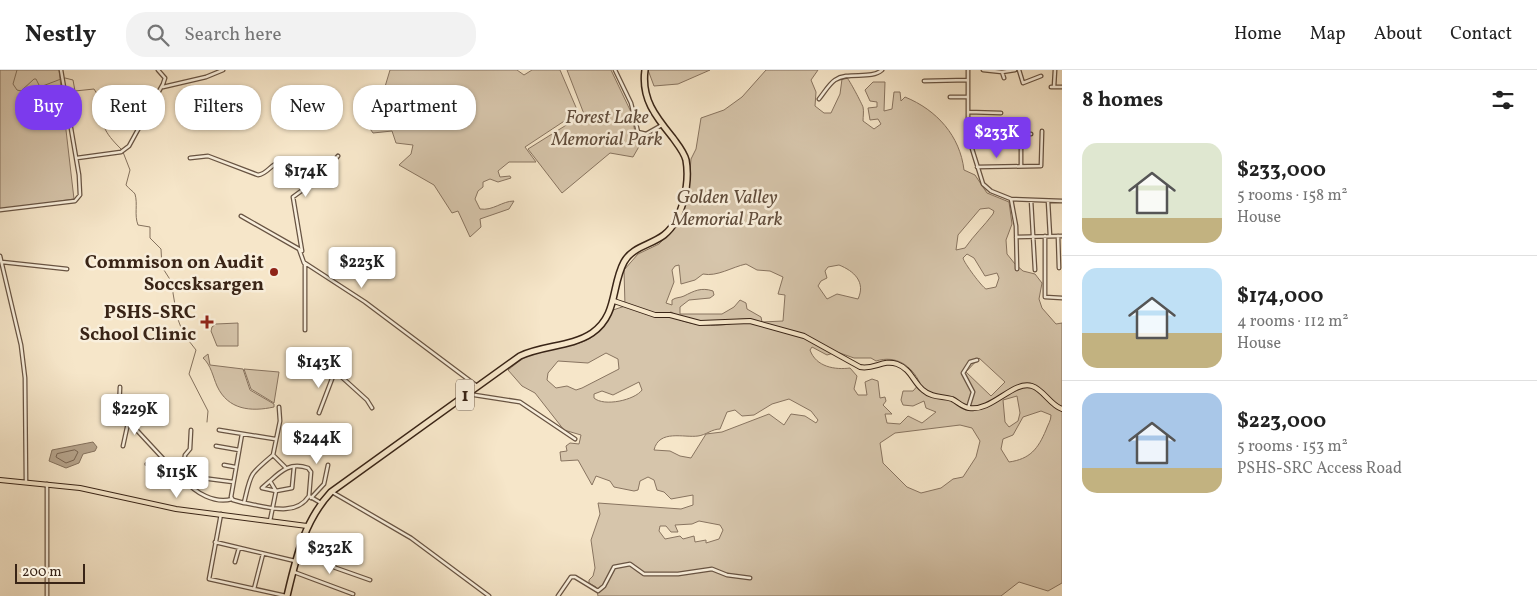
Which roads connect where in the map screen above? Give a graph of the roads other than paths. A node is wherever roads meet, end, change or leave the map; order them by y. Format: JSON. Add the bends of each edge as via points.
{"nodes":[{"id":1,"x":61,"y":70,"type":"edge"},
{"id":2,"x":158,"y":70,"type":"edge"},
{"id":3,"x":224,"y":70,"type":"edge"},
{"id":4,"x":615,"y":70,"type":"edge"},
{"id":5,"x":645,"y":70,"type":"edge"},
{"id":6,"x":968,"y":70,"type":"edge"},
{"id":7,"x":983,"y":70,"type":"edge"},
{"id":8,"x":1017,"y":70,"type":"edge"},
{"id":9,"x":1055,"y":70,"type":"edge"},
{"id":10,"x":881,"y":71,"type":"edge"},
{"id":11,"x":862,"y":72,"type":"edge"},
{"id":12,"x":1002,"y":72,"type":"junction"},
{"id":13,"x":1041,"y":76,"type":"dead end"},
{"id":14,"x":1004,"y":78,"type":"dead end"},
{"id":15,"x":968,"y":80,"type":"junction"},
{"id":16,"x":924,"y":81,"type":"dead end"},
{"id":17,"x":163,"y":85,"type":"edge"},
{"id":18,"x":165,"y":87,"type":"edge"},
{"id":19,"x":1062,"y":87,"type":"edge"},
{"id":20,"x":950,"y":97,"type":"dead end"},
{"id":21,"x":968,"y":97,"type":"junction"},
{"id":22,"x":820,"y":99,"type":"dead end"},
{"id":23,"x":968,"y":112,"type":"junction"},
{"id":24,"x":1001,"y":113,"type":"dead end"},
{"id":25,"x":662,"y":125,"type":"junction"},
{"id":26,"x":139,"y":130,"type":"edge"},
{"id":27,"x":1042,"y":131,"type":"dead end"},
{"id":28,"x":1031,"y":134,"type":"dead end"},
{"id":29,"x":338,"y":156,"type":"dead end"},
{"id":30,"x":77,"y":158,"type":"junction"},
{"id":31,"x":190,"y":158,"type":"dead end"},
{"id":32,"x":1021,"y":166,"type":"junction"},
{"id":33,"x":976,"y":167,"type":"junction"},
{"id":34,"x":305,"y":189,"type":"junction"},
{"id":35,"x":1011,"y":199,"type":"junction"},
{"id":36,"x":1031,"y":200,"type":"junction"},
{"id":37,"x":1048,"y":201,"type":"junction"},
{"id":38,"x":1062,"y":201,"type":"edge"},
{"id":39,"x":0,"y":210,"type":"edge"},
{"id":40,"x":241,"y":216,"type":"dead end"},
{"id":41,"x":1033,"y":236,"type":"junction"},
{"id":42,"x":1045,"y":236,"type":"junction"},
{"id":43,"x":1050,"y":236,"type":"junction"},
{"id":44,"x":1060,"y":236,"type":"edge"},
{"id":45,"x":1016,"y":237,"type":"junction"},
{"id":46,"x":302,"y":251,"type":"junction"},
{"id":47,"x":0,"y":256,"type":"edge"},
{"id":48,"x":2,"y":262,"type":"junction"},
{"id":49,"x":304,"y":263,"type":"junction"},
{"id":50,"x":1060,"y":268,"type":"dead end"},
{"id":51,"x":67,"y":269,"type":"dead end"},
{"id":52,"x":1017,"y":269,"type":"dead end"},
{"id":53,"x":1035,"y":270,"type":"dead end"},
{"id":54,"x":1062,"y":298,"type":"edge"},
{"id":55,"x":614,"y":302,"type":"junction"},
{"id":56,"x":305,"y":330,"type":"dead end"},
{"id":57,"x":977,"y":360,"type":"dead end"},
{"id":58,"x":477,"y":386,"type":"junction"},
{"id":59,"x":120,"y":387,"type":"dead end"},
{"id":60,"x":467,"y":394,"type":"junction"},
{"id":61,"x":279,"y":407,"type":"dead end"},
{"id":62,"x":372,"y":408,"type":"dead end"},
{"id":63,"x":968,"y":408,"type":"junction"},
{"id":64,"x":1062,"y":409,"type":"edge"},
{"id":65,"x":319,"y":413,"type":"dead end"},
{"id":66,"x":128,"y":422,"type":"junction"},
{"id":67,"x":191,"y":430,"type":"dead end"},
{"id":68,"x":219,"y":430,"type":"dead end"},
{"id":69,"x":242,"y":434,"type":"junction"},
{"id":70,"x":275,"y":439,"type":"junction"},
{"id":71,"x":575,"y":440,"type":"dead end"},
{"id":72,"x":123,"y":446,"type":"dead end"},
{"id":73,"x":216,"y":446,"type":"dead end"},
{"id":74,"x":239,"y":450,"type":"junction"},
{"id":75,"x":273,"y":455,"type":"junction"},
{"id":76,"x":147,"y":464,"type":"dead end"},
{"id":77,"x":224,"y":465,"type":"dead end"},
{"id":78,"x":328,"y":465,"type":"dead end"},
{"id":79,"x":235,"y":466,"type":"junction"},
{"id":80,"x":294,"y":466,"type":"junction"},
{"id":81,"x":285,"y":467,"type":"junction"},
{"id":82,"x":189,"y":471,"type":"junction"},
{"id":83,"x":178,"y":475,"type":"junction"},
{"id":84,"x":196,"y":479,"type":"junction"},
{"id":85,"x":0,"y":480,"type":"edge"},
{"id":86,"x":185,"y":480,"type":"junction"},
{"id":87,"x":270,"y":481,"type":"junction"},
{"id":88,"x":26,"y":482,"type":"junction"},
{"id":89,"x":233,"y":482,"type":"junction"},
{"id":90,"x":47,"y":484,"type":"junction"},
{"id":91,"x":257,"y":487,"type":"dead end"},
{"id":92,"x":262,"y":488,"type":"junction"},
{"id":93,"x":276,"y":491,"type":"junction"},
{"id":94,"x":331,"y":492,"type":"junction"},
{"id":95,"x":310,"y":497,"type":"junction"},
{"id":96,"x":232,"y":499,"type":"junction"},
{"id":97,"x":244,"y":503,"type":"junction"},
{"id":98,"x":321,"y":503,"type":"junction"},
{"id":99,"x":273,"y":508,"type":"junction"},
{"id":100,"x":221,"y":514,"type":"junction"},
{"id":101,"x":270,"y":521,"type":"junction"},
{"id":102,"x":307,"y":526,"type":"junction"},
{"id":103,"x":215,"y":542,"type":"junction"},
{"id":104,"x":239,"y":548,"type":"junction"},
{"id":105,"x":298,"y":550,"type":"junction"},
{"id":106,"x":263,"y":553,"type":"junction"},
{"id":107,"x":295,"y":561,"type":"junction"},
{"id":108,"x":235,"y":562,"type":"dead end"},
{"id":109,"x":292,"y":572,"type":"junction"},
{"id":110,"x":750,"y":578,"type":"dead end"},
{"id":111,"x":370,"y":580,"type":"dead end"},
{"id":112,"x":254,"y":589,"type":"junction"},
{"id":113,"x":353,"y":594,"type":"dead end"},
{"id":114,"x":47,"y":596,"type":"edge"},
{"id":115,"x":287,"y":596,"type":"edge"},
{"id":116,"x":489,"y":596,"type":"edge"},
{"id":117,"x":558,"y":596,"type":"edge"}],
"edges":[{"from":1,"to":30,"type":"street"},
{"from":2,"to":17,"type":"street","via":[[164,78]]},
{"from":3,"to":18,"type":"street","via":[[213,76]]},
{"from":4,"to":25,"type":"street","via":[[631,103],[638,132],[648,134]]},
{"from":5,"to":25,"type":"highway","number":"1","via":[[647,98]]},
{"from":6,"to":15,"type":"street"},
{"from":7,"to":12,"type":"street"},
{"from":8,"to":12,"type":"street"},
{"from":8,"to":13,"type":"street","via":[[1023,83]]},
{"from":9,"to":19,"type":"street","via":[[1053,87]]},
{"from":10,"to":11,"type":"street"},
{"from":11,"to":22,"type":"street","via":[[838,78]]},
{"from":12,"to":14,"type":"street"},
{"from":15,"to":16,"type":"street"},
{"from":15,"to":21,"type":"street"},
{"from":20,"to":21,"type":"street"},
{"from":21,"to":23,"type":"street"},
{"from":23,"to":24,"type":"street"},
{"from":23,"to":33,"type":"street","via":[[968,136]]},
{"from":25,"to":55,"type":"highway","number":"1","via":[[683,151],[687,162],[681,207],[668,231],[627,258],[621,268]]},
{"from":26,"to":30,"type":"street","via":[[121,152]]},
{"from":27,"to":32,"type":"street","via":[[1042,166]]},
{"from":28,"to":32,"type":"street","via":[[1021,134]]},
{"from":29,"to":34,"type":"street"},
{"from":30,"to":39,"type":"street","via":[[78,199]]},
{"from":31,"to":34,"type":"street","via":[[208,156],[258,175],[281,162]]},
{"from":32,"to":33,"type":"street"},
{"from":33,"to":35,"type":"street","via":[[985,187]]},
{"from":34,"to":46,"type":"street","via":[[293,199]]},
{"from":35,"to":36,"type":"street"},
{"from":35,"to":45,"type":"street"},
{"from":36,"to":37,"type":"street"},
{"from":36,"to":41,"type":"street"},
{"from":37,"to":38,"type":"street"},
{"from":37,"to":43,"type":"street"},
{"from":40,"to":46,"type":"street"},
{"from":41,"to":42,"type":"street"},
{"from":41,"to":45,"type":"street"},
{"from":41,"to":53,"type":"street"},
{"from":42,"to":43,"type":"street"},
{"from":42,"to":54,"type":"street","via":[[1045,297]]},
{"from":43,"to":44,"type":"street"},
{"from":44,"to":50,"type":"street"},
{"from":45,"to":52,"type":"street"},
{"from":46,"to":49,"type":"street"},
{"from":47,"to":48,"type":"street"},
{"from":48,"to":51,"type":"street"},
{"from":48,"to":88,"type":"street","via":[[20,339],[25,378]]},
{"from":49,"to":56,"type":"street"},
{"from":49,"to":58,"type":"street","via":[[365,302]]},
{"from":55,"to":58,"type":"highway","number":"1","via":[[606,320],[590,334],[526,353]]},
{"from":55,"to":63,"type":"main road","via":[[700,324],[746,320],[796,333],[860,367],[869,368],[887,362],[900,365],[929,394]]},
{"from":57,"to":63,"type":"street","via":[[970,362],[963,373],[973,392]]},
{"from":58,"to":60,"type":"highway","number":"1"},
{"from":59,"to":66,"type":"street","via":[[118,409]]},
{"from":60,"to":71,"type":"street","via":[[520,402]]},
{"from":60,"to":94,"type":"highway","number":"1"},
{"from":61,"to":70,"type":"street"},
{"from":62,"to":65,"type":"street","via":[[368,400],[335,372]]},
{"from":63,"to":64,"type":"main road","via":[[986,406],[1027,385]]},
{"from":66,"to":72,"type":"street"},
{"from":66,"to":83,"type":"street"},
{"from":67,"to":82,"type":"street","via":[[190,449],[184,463]]},
{"from":68,"to":69,"type":"street"},
{"from":69,"to":70,"type":"street"},
{"from":69,"to":74,"type":"street"},
{"from":70,"to":75,"type":"street"},
{"from":73,"to":74,"type":"street"},
{"from":74,"to":79,"type":"street"},
{"from":75,"to":81,"type":"street"},
{"from":75,"to":97,"type":"street","via":[[250,474]]},
{"from":76,"to":83,"type":"street"},
{"from":77,"to":79,"type":"street"},
{"from":78,"to":95,"type":"street","via":[[324,484]]},
{"from":79,"to":89,"type":"street"},
{"from":80,"to":81,"type":"street"},
{"from":80,"to":93,"type":"street","via":[[293,487]]},
{"from":80,"to":95,"type":"street","via":[[307,467],[310,471]]},
{"from":81,"to":87,"type":"street"},
{"from":82,"to":83,"type":"street"},
{"from":82,"to":84,"type":"street"},
{"from":83,"to":86,"type":"street"},
{"from":84,"to":86,"type":"street"},
{"from":84,"to":89,"type":"street"},
{"from":85,"to":88,"type":"main road"},
{"from":86,"to":96,"type":"street","via":[[204,496]]},
{"from":87,"to":92,"type":"street"},
{"from":87,"to":93,"type":"street"},
{"from":88,"to":90,"type":"main road"},
{"from":89,"to":96,"type":"street"},
{"from":90,"to":100,"type":"main road"},
{"from":90,"to":114,"type":"street"},
{"from":91,"to":92,"type":"street"},
{"from":92,"to":93,"type":"street"},
{"from":93,"to":99,"type":"street"},
{"from":94,"to":98,"type":"highway","number":"1"},
{"from":94,"to":116,"type":"street","via":[[411,538]]},
{"from":95,"to":98,"type":"street"},
{"from":95,"to":99,"type":"street","via":[[294,508]]},
{"from":96,"to":97,"type":"street"},
{"from":97,"to":99,"type":"street"},
{"from":98,"to":102,"type":"highway","number":"1"},
{"from":99,"to":101,"type":"street"},
{"from":100,"to":101,"type":"main road"},
{"from":100,"to":103,"type":"street"},
{"from":101,"to":102,"type":"main road"},
{"from":102,"to":105,"type":"highway","number":"1"},
{"from":103,"to":104,"type":"street"},
{"from":103,"to":112,"type":"street","via":[[208,574],[210,580]]},
{"from":104,"to":106,"type":"street"},
{"from":104,"to":108,"type":"street"},
{"from":105,"to":107,"type":"highway","number":"1"},
{"from":105,"to":111,"type":"street"},
{"from":106,"to":107,"type":"street"},
{"from":106,"to":112,"type":"street"},
{"from":107,"to":109,"type":"highway","number":"1"},
{"from":109,"to":113,"type":"street"},
{"from":109,"to":115,"type":"highway","number":"1"},
{"from":110,"to":117,"type":"street","via":[[712,569],[644,574],[630,564],[614,567],[598,591],[571,577]]},
{"from":112,"to":115,"type":"street"}]}
